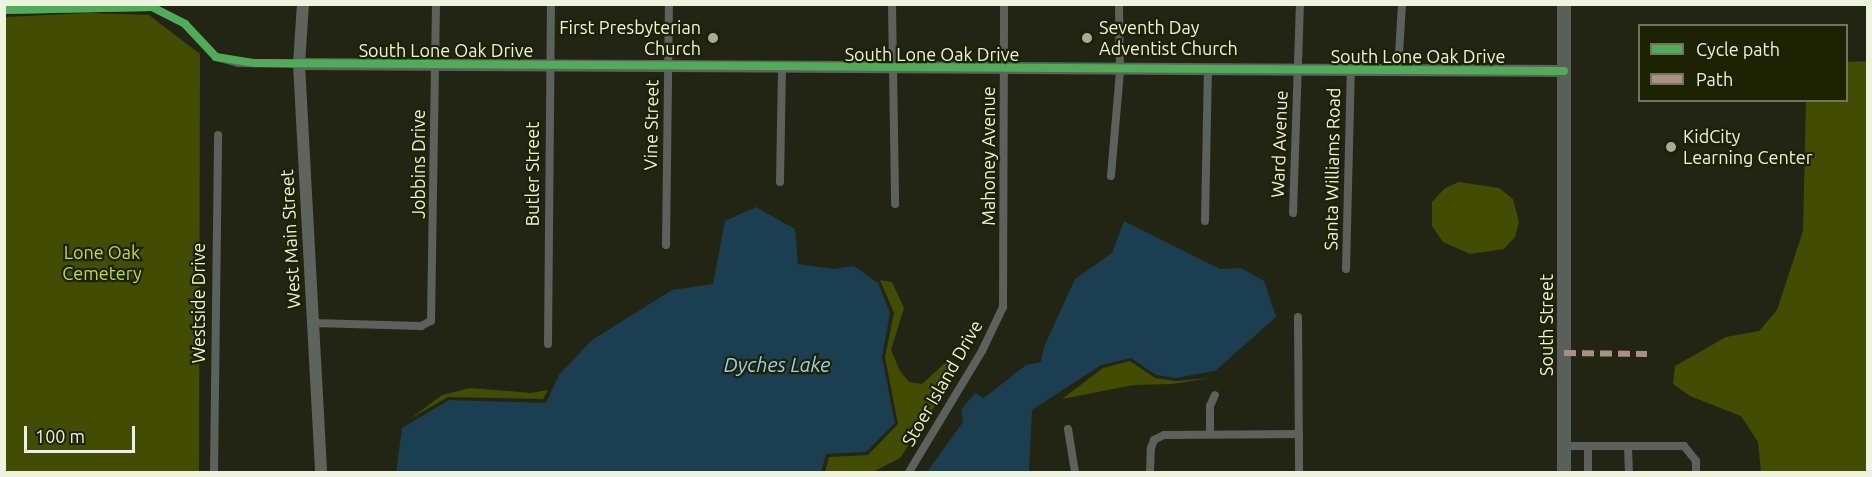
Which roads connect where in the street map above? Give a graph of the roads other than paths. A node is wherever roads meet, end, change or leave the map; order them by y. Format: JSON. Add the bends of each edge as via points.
{"nodes":[{"id":1,"x":303,"y":4,"type":"edge"},
{"id":2,"x":436,"y":4,"type":"edge"},
{"id":3,"x":551,"y":4,"type":"edge"},
{"id":4,"x":669,"y":4,"type":"edge"},
{"id":5,"x":892,"y":4,"type":"edge"},
{"id":6,"x":1004,"y":4,"type":"edge"},
{"id":7,"x":1119,"y":4,"type":"edge"},
{"id":8,"x":1300,"y":4,"type":"edge"},
{"id":9,"x":1402,"y":4,"type":"edge"},
{"id":10,"x":1564,"y":4,"type":"edge"},
{"id":11,"x":4,"y":10,"type":"edge"},
{"id":12,"x":299,"y":64,"type":"junction"},
{"id":13,"x":435,"y":65,"type":"junction"},
{"id":14,"x":551,"y":66,"type":"junction"},
{"id":15,"x":668,"y":67,"type":"junction"},
{"id":16,"x":782,"y":68,"type":"junction"},
{"id":17,"x":893,"y":69,"type":"junction"},
{"id":18,"x":1004,"y":70,"type":"junction"},
{"id":19,"x":1120,"y":70,"type":"junction"},
{"id":20,"x":1208,"y":70,"type":"junction"},
{"id":21,"x":1298,"y":70,"type":"junction"},
{"id":22,"x":1351,"y":70,"type":"junction"},
{"id":23,"x":1398,"y":71,"type":"junction"},
{"id":24,"x":1564,"y":71,"type":"junction"},
{"id":25,"x":218,"y":135,"type":"dead end"},
{"id":26,"x":1111,"y":176,"type":"dead end"},
{"id":27,"x":780,"y":182,"type":"dead end"},
{"id":28,"x":895,"y":204,"type":"dead end"},
{"id":29,"x":1293,"y":213,"type":"dead end"},
{"id":30,"x":1205,"y":221,"type":"dead end"},
{"id":31,"x":666,"y":245,"type":"dead end"},
{"id":32,"x":1346,"y":269,"type":"dead end"},
{"id":33,"x":1003,"y":308,"type":"joint"},
{"id":34,"x":1298,"y":317,"type":"dead end"},
{"id":35,"x":313,"y":323,"type":"junction"},
{"id":36,"x":548,"y":344,"type":"dead end"},
{"id":37,"x":1215,"y":395,"type":"dead end"},
{"id":38,"x":1068,"y":429,"type":"dead end"},
{"id":39,"x":1210,"y":434,"type":"junction"},
{"id":40,"x":1299,"y":434,"type":"junction"},
{"id":41,"x":1564,"y":446,"type":"junction"},
{"id":42,"x":1588,"y":446,"type":"junction"},
{"id":43,"x":1628,"y":446,"type":"junction"},
{"id":44,"x":214,"y":472,"type":"edge"},
{"id":45,"x":321,"y":472,"type":"edge"},
{"id":46,"x":909,"y":472,"type":"edge"},
{"id":47,"x":1075,"y":472,"type":"edge"},
{"id":48,"x":1150,"y":472,"type":"edge"},
{"id":49,"x":1299,"y":472,"type":"edge"},
{"id":50,"x":1564,"y":472,"type":"edge"},
{"id":51,"x":1588,"y":472,"type":"edge"},
{"id":52,"x":1629,"y":472,"type":"edge"},
{"id":53,"x":1696,"y":472,"type":"edge"}],
"edges":[{"from":1,"to":12,"type":"street","name":"West Main Street"},
{"from":2,"to":13,"type":"street","name":"Jobbins Drive"},
{"from":3,"to":14,"type":"street","name":"Butler Street"},
{"from":4,"to":15,"type":"street","name":"Vine Street"},
{"from":5,"to":17,"type":"street"},
{"from":6,"to":18,"type":"street","name":"Mahoney Avenue"},
{"from":7,"to":19,"type":"street"},
{"from":8,"to":21,"type":"street","name":"Ward Avenue"},
{"from":9,"to":23,"type":"street"},
{"from":10,"to":24,"type":"main road","name":"South Street"},
{"from":11,"to":12,"type":"street","via":[[152,7],[185,24],[216,57],[238,63]]},
{"from":12,"to":13,"type":"street","name":"South Lone Oak Drive"},
{"from":12,"to":35,"type":"street","name":"West Main Street"},
{"from":13,"to":14,"type":"street","name":"South Lone Oak Drive"},
{"from":13,"to":35,"type":"street","name":"Jobbins Drive","via":[[430,323]]},
{"from":14,"to":15,"type":"street","name":"South Lone Oak Drive"},
{"from":14,"to":36,"type":"street","name":"Butler Street"},
{"from":15,"to":16,"type":"street","name":"South Lone Oak Drive"},
{"from":15,"to":31,"type":"street","name":"Vine Street"},
{"from":16,"to":17,"type":"street","name":"South Lone Oak Drive"},
{"from":16,"to":27,"type":"street"},
{"from":17,"to":18,"type":"street","name":"South Lone Oak Drive"},
{"from":17,"to":28,"type":"street"},
{"from":18,"to":19,"type":"street","name":"South Lone Oak Drive"},
{"from":18,"to":33,"type":"street","name":"Mahoney Avenue"},
{"from":19,"to":20,"type":"street","name":"South Lone Oak Drive"},
{"from":19,"to":26,"type":"street"},
{"from":20,"to":21,"type":"street","name":"South Lone Oak Drive"},
{"from":20,"to":30,"type":"street"},
{"from":21,"to":22,"type":"street","name":"South Lone Oak Drive"},
{"from":21,"to":29,"type":"street","name":"Ward Avenue"},
{"from":22,"to":23,"type":"street","name":"South Lone Oak Drive"},
{"from":22,"to":32,"type":"street","name":"Santa Williams Road"},
{"from":23,"to":24,"type":"street","name":"South Lone Oak Drive"},
{"from":24,"to":41,"type":"main road","name":"South Street"},
{"from":25,"to":44,"type":"street","name":"Westside Drive"},
{"from":33,"to":46,"type":"street","name":"Stoer Island Drive"},
{"from":34,"to":40,"type":"street"},
{"from":35,"to":45,"type":"street","name":"West Main Street"},
{"from":37,"to":39,"type":"street","via":[[1210,406]]},
{"from":38,"to":47,"type":"street"},
{"from":39,"to":40,"type":"street"},
{"from":39,"to":48,"type":"street","via":[[1158,437],[1151,448]]},
{"from":40,"to":49,"type":"street"},
{"from":41,"to":42,"type":"street"},
{"from":41,"to":50,"type":"main road","name":"South Street"},
{"from":42,"to":43,"type":"street"},
{"from":42,"to":51,"type":"street"},
{"from":43,"to":52,"type":"street"},
{"from":43,"to":53,"type":"street","via":[[1684,446],[1696,462]]}]}
